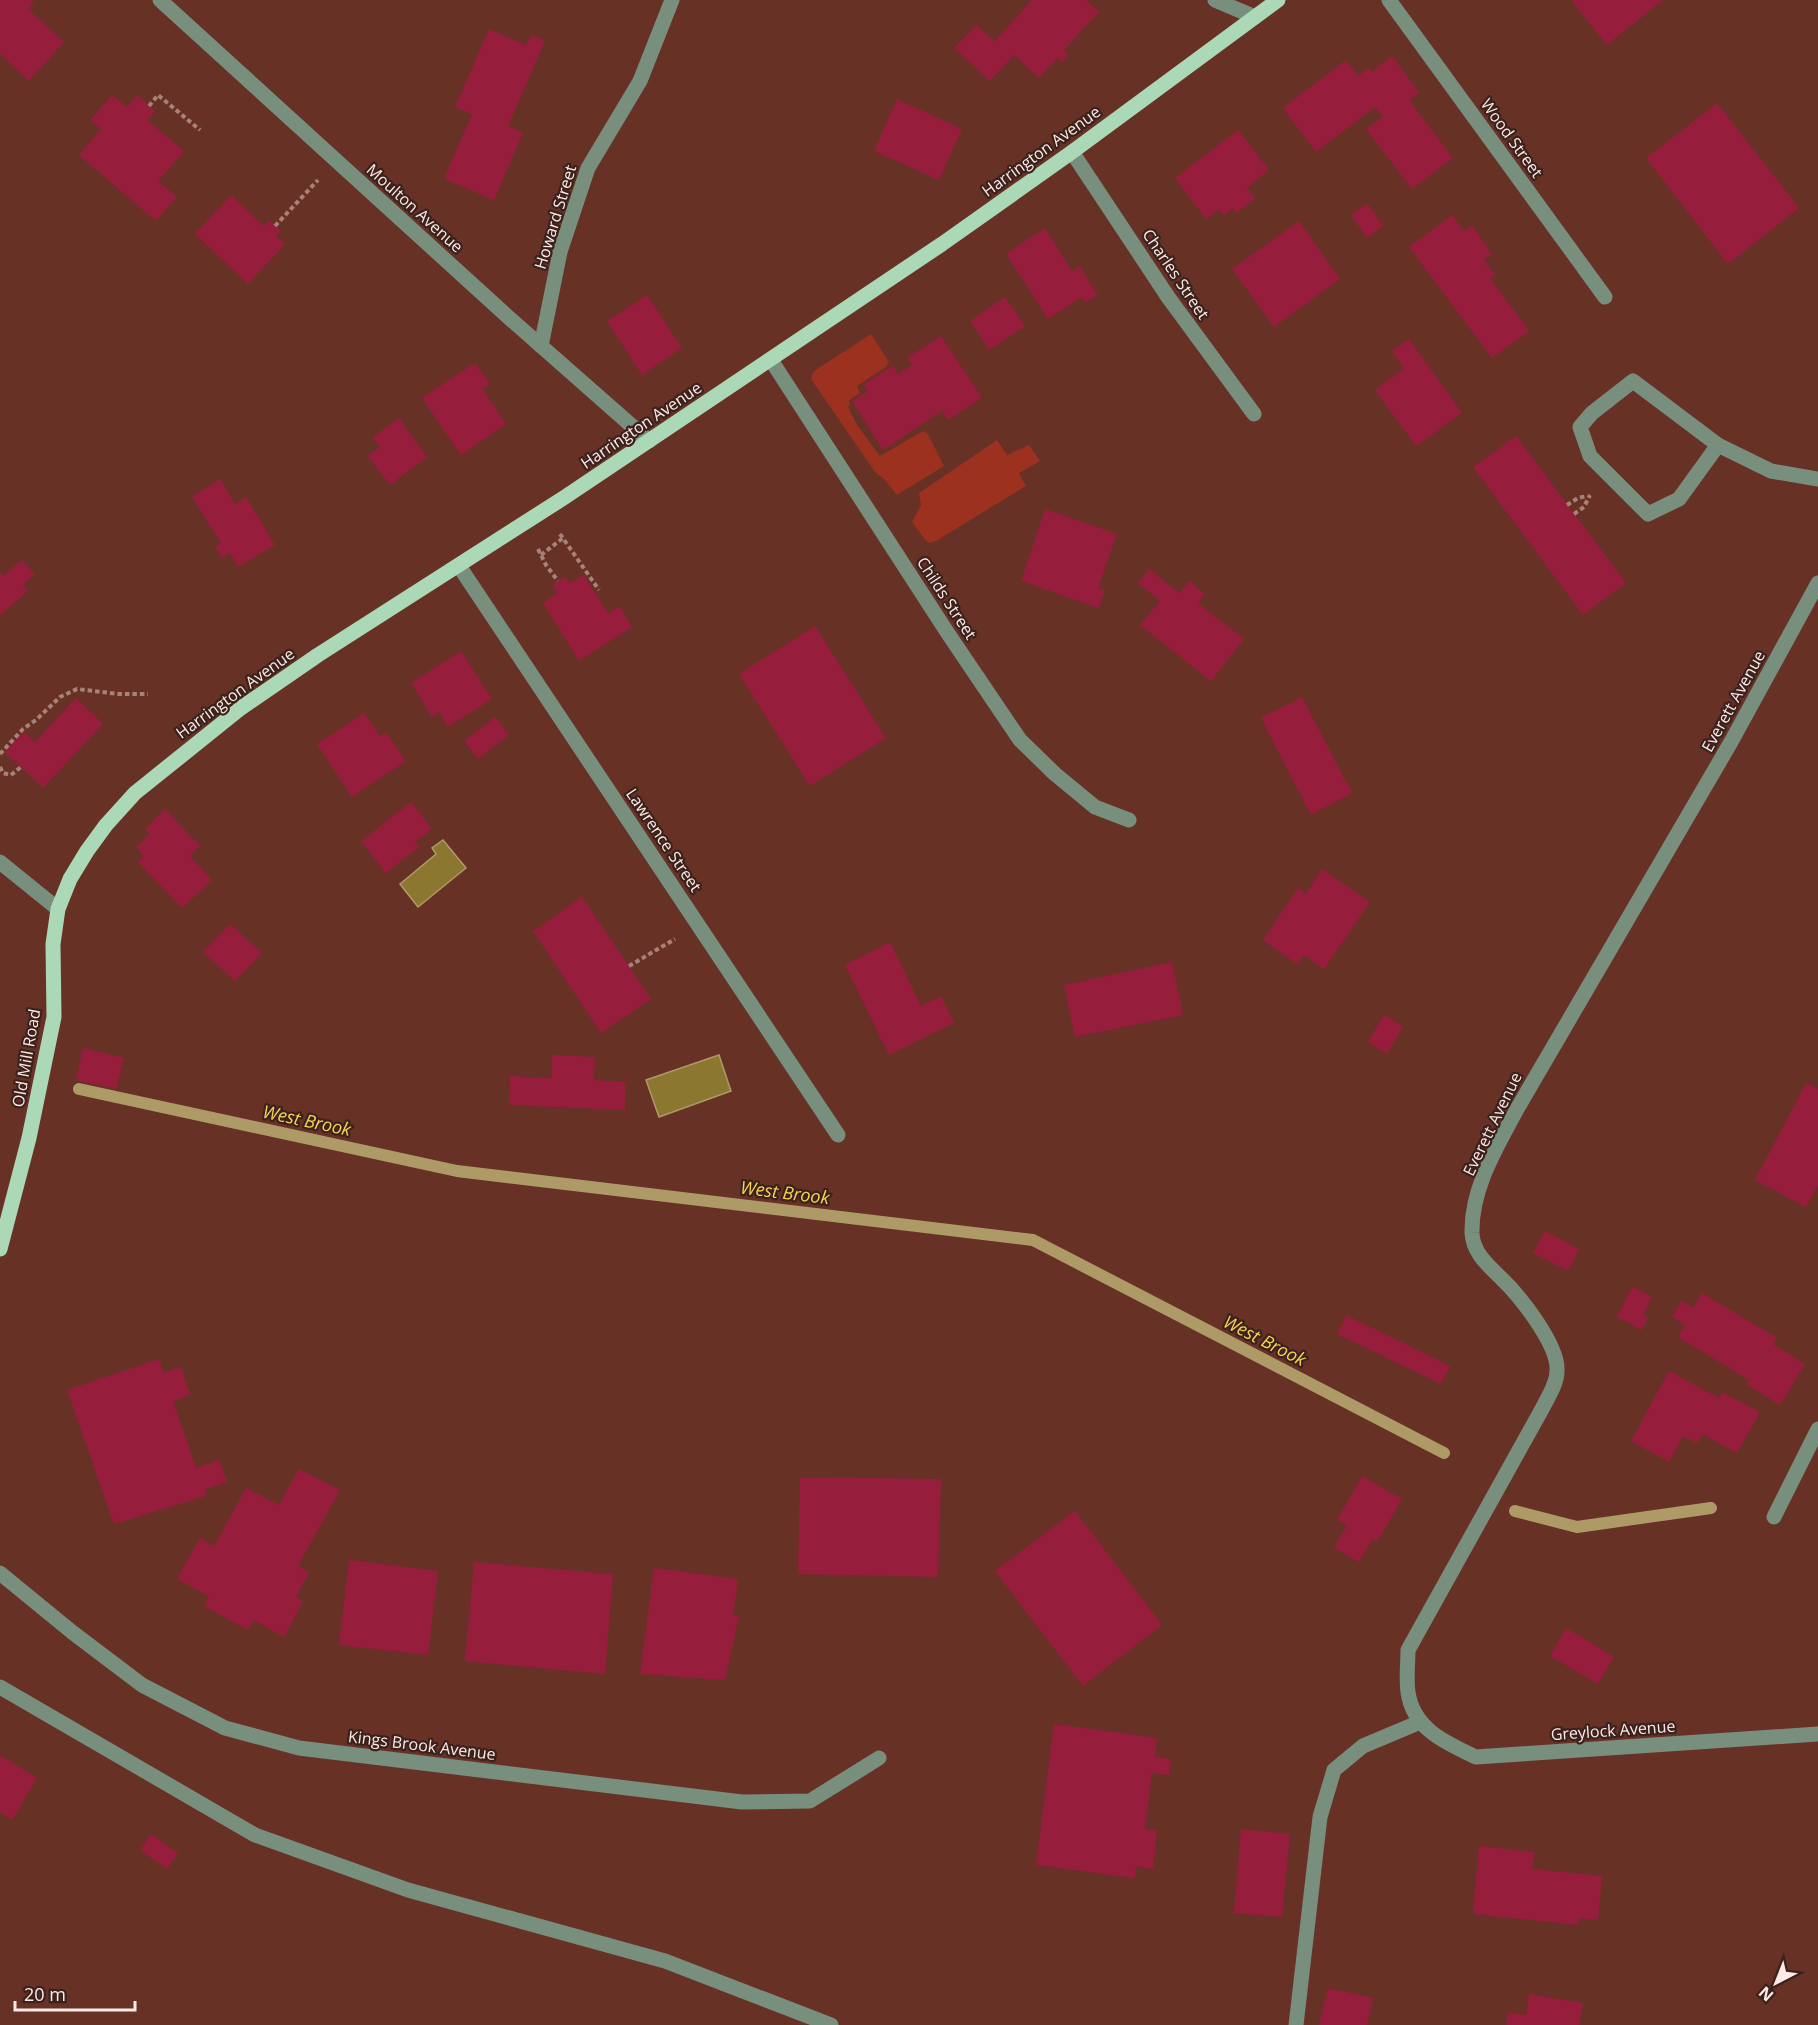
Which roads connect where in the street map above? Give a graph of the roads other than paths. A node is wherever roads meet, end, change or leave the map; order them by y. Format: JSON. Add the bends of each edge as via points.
{"nodes":[{"id":1,"x":159,"y":0,"type":"edge"},
{"id":2,"x":672,"y":0,"type":"edge"},
{"id":3,"x":1215,"y":0,"type":"edge"},
{"id":4,"x":1278,"y":0,"type":"edge"},
{"id":5,"x":1389,"y":0,"type":"edge"},
{"id":6,"x":1255,"y":17,"type":"junction"},
{"id":7,"x":1072,"y":152,"type":"junction"},
{"id":8,"x":1605,"y":297,"type":"dead end"},
{"id":9,"x":541,"y":346,"type":"junction"},
{"id":10,"x":771,"y":360,"type":"junction"},
{"id":11,"x":1254,"y":414,"type":"dead end"},
{"id":12,"x":649,"y":441,"type":"junction"},
{"id":13,"x":1718,"y":446,"type":"junction"},
{"id":14,"x":1818,"y":479,"type":"edge"},
{"id":15,"x":459,"y":566,"type":"junction"},
{"id":16,"x":1818,"y":583,"type":"edge"},
{"id":17,"x":1129,"y":820,"type":"dead end"},
{"id":18,"x":0,"y":862,"type":"edge"},
{"id":19,"x":58,"y":909,"type":"junction"},
{"id":20,"x":838,"y":1135,"type":"dead end"},
{"id":21,"x":0,"y":1249,"type":"edge"},
{"id":22,"x":1818,"y":1429,"type":"edge"},
{"id":23,"x":1774,"y":1517,"type":"dead end"},
{"id":24,"x":0,"y":1573,"type":"edge"},
{"id":25,"x":0,"y":1687,"type":"edge"},
{"id":26,"x":1420,"y":1722,"type":"junction"},
{"id":27,"x":1818,"y":1734,"type":"edge"},
{"id":28,"x":879,"y":1758,"type":"dead end"},
{"id":29,"x":831,"y":2025,"type":"edge"},
{"id":30,"x":1296,"y":2025,"type":"edge"}],
"edges":[{"from":1,"to":9,"type":"street","name":"Moulton Avenue"},
{"from":2,"to":9,"type":"street","name":"Howard Street","via":[[639,81],[588,168],[560,252]]},
{"from":3,"to":6,"type":"street"},
{"from":4,"to":6,"type":"main road","name":"Harrington Avenue"},
{"from":5,"to":8,"type":"street","name":"Wood Street"},
{"from":6,"to":7,"type":"main road","name":"Harrington Avenue"},
{"from":7,"to":10,"type":"main road","name":"Harrington Avenue"},
{"from":7,"to":11,"type":"street","name":"Charles Street","via":[[1168,297]]},
{"from":9,"to":12,"type":"street","name":"Moulton Avenue"},
{"from":10,"to":12,"type":"main road","name":"Harrington Avenue"},
{"from":10,"to":17,"type":"street","name":"Childs Street","via":[[1020,740],[1095,807]]},
{"from":12,"to":15,"type":"main road","name":"Harrington Avenue"},
{"from":13,"to":13,"type":"street","via":[[1633,381],[1580,427],[1590,456],[1648,514],[1679,499]]},
{"from":13,"to":14,"type":"street","via":[[1771,471]]},
{"from":15,"to":19,"type":"main road","name":"Harrington Avenue","via":[[265,692],[135,793],[87,851]]},
{"from":15,"to":20,"type":"street","name":"Lawrence Street"},
{"from":16,"to":26,"type":"street","name":"Everett Avenue","via":[[1485,1171],[1475,1204],[1472,1234],[1476,1248],[1546,1335],[1557,1370],[1542,1409],[1408,1650],[1408,1692]]},
{"from":18,"to":19,"type":"street"},
{"from":19,"to":21,"type":"main road","name":"Old Mill Road","via":[[53,944],[54,1017],[29,1138]]},
{"from":22,"to":23,"type":"street"},
{"from":24,"to":28,"type":"street","name":"Kings Brook Avenue","via":[[142,1685],[225,1728],[299,1748],[742,1802],[810,1801]]},
{"from":25,"to":29,"type":"street","via":[[255,1835],[408,1890],[665,1961]]},
{"from":26,"to":27,"type":"street","name":"Greylock Avenue","via":[[1435,1736],[1476,1757]]},
{"from":26,"to":30,"type":"street","via":[[1363,1746],[1334,1770],[1320,1817]]}]}
